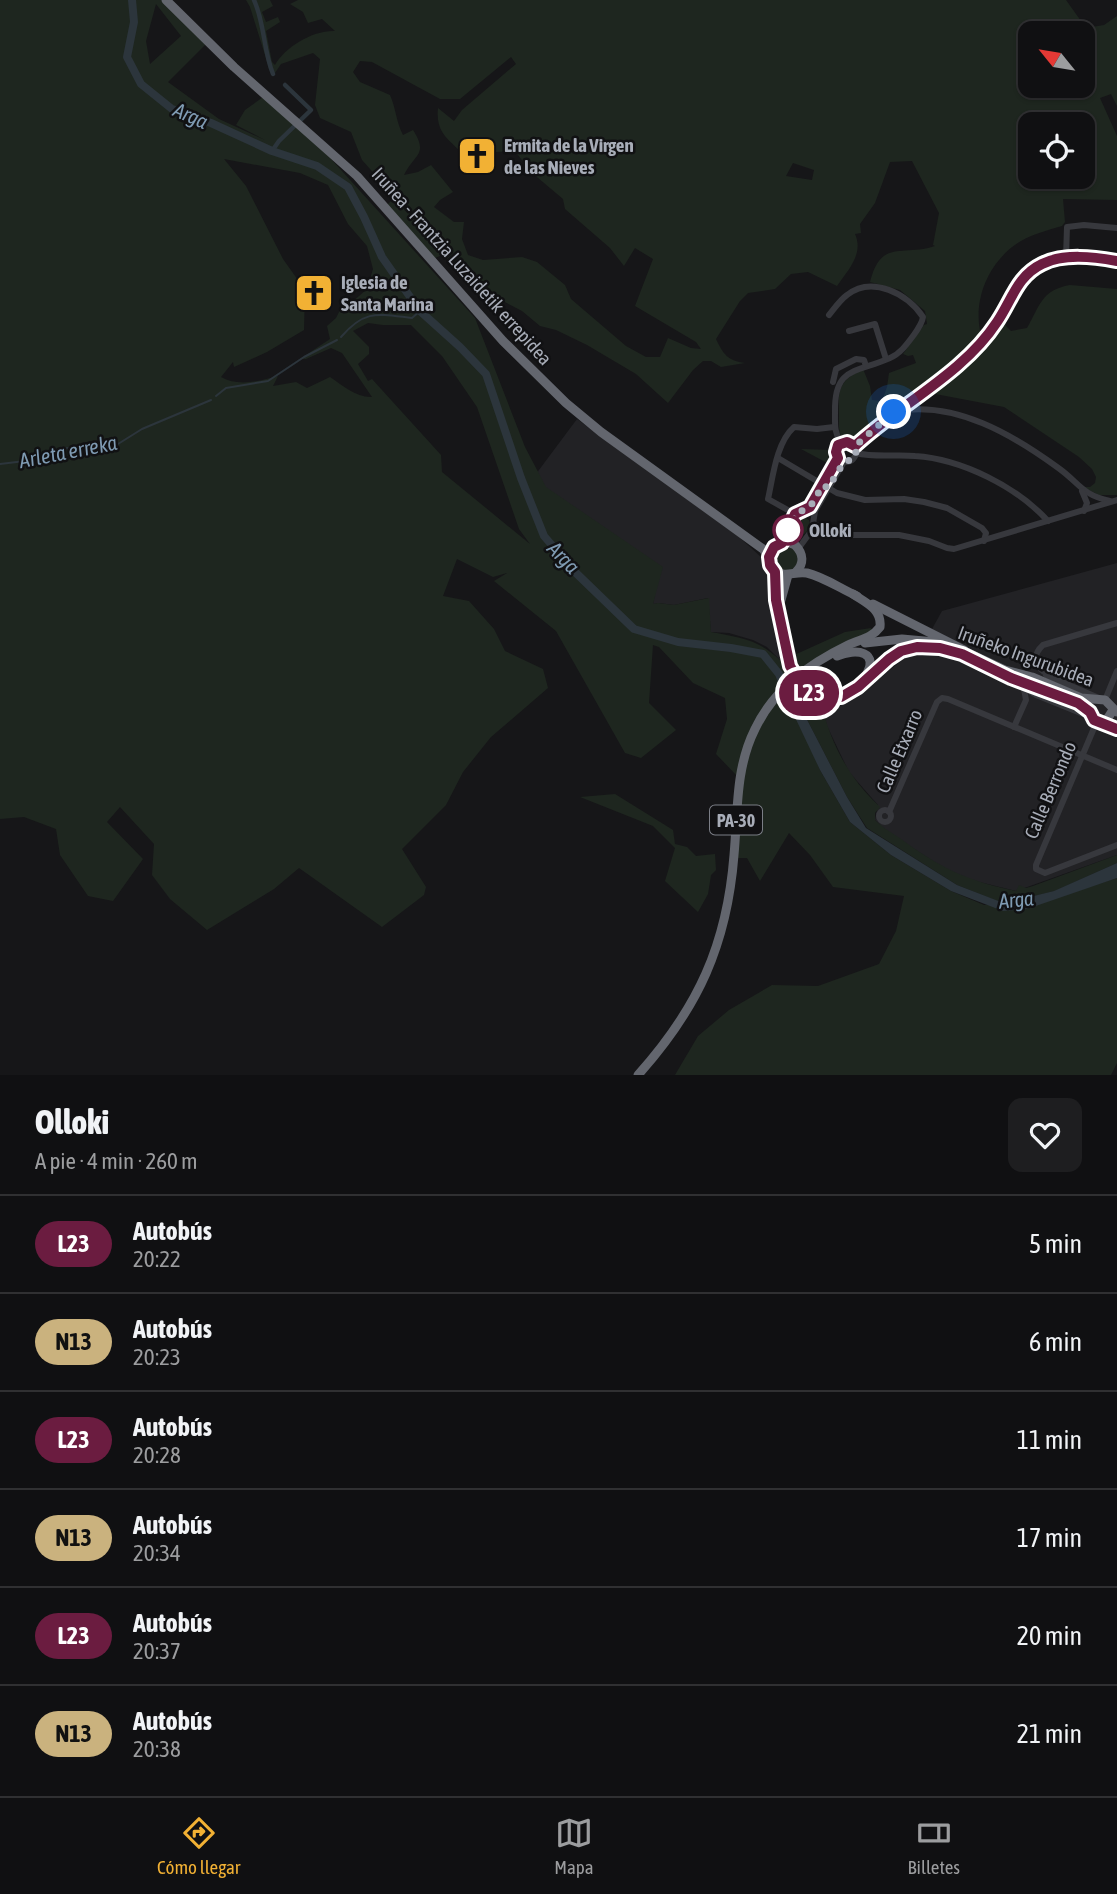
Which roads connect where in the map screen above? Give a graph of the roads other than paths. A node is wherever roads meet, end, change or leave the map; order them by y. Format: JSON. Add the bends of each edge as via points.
{"nodes":[{"id":1,"x":166,"y":0,"type":"edge"},
{"id":2,"x":1117,"y":229,"type":"edge"},
{"id":3,"x":1066,"y":257,"type":"junction"},
{"id":4,"x":1117,"y":261,"type":"edge"},
{"id":5,"x":829,"y":315,"type":"dead end"},
{"id":6,"x":849,"y":331,"type":"dead end"},
{"id":7,"x":886,"y":359,"type":"junction"},
{"id":8,"x":866,"y":366,"type":"junction"},
{"id":9,"x":833,"y":382,"type":"dead end"},
{"id":10,"x":919,"y":394,"type":"junction"},
{"id":11,"x":923,"y":410,"type":"junction"},
{"id":12,"x":894,"y":412,"type":"junction"},
{"id":13,"x":834,"y":427,"type":"junction"},
{"id":14,"x":841,"y":443,"type":"junction"},
{"id":15,"x":856,"y":449,"type":"junction"},
{"id":16,"x":778,"y":458,"type":"junction"},
{"id":17,"x":841,"y":460,"type":"junction"},
{"id":18,"x":825,"y":486,"type":"junction"},
{"id":19,"x":1082,"y":491,"type":"junction"},
{"id":20,"x":1114,"y":501,"type":"edge"},
{"id":21,"x":1036,"y":509,"type":"junction"},
{"id":22,"x":803,"y":511,"type":"junction"},
{"id":23,"x":1084,"y":511,"type":"junction"},
{"id":24,"x":795,"y":514,"type":"junction"},
{"id":25,"x":1063,"y":517,"type":"junction"},
{"id":26,"x":814,"y":521,"type":"junction"},
{"id":27,"x":1048,"y":521,"type":"junction"},
{"id":28,"x":1038,"y":525,"type":"junction"},
{"id":29,"x":982,"y":528,"type":"junction"},
{"id":30,"x":1003,"y":536,"type":"junction"},
{"id":31,"x":747,"y":537,"type":"junction"},
{"id":32,"x":984,"y":541,"type":"junction"},
{"id":33,"x":778,"y":545,"type":"junction"},
{"id":34,"x":798,"y":548,"type":"junction"},
{"id":35,"x":769,"y":557,"type":"junction"},
{"id":36,"x":802,"y":562,"type":"junction"},
{"id":37,"x":775,"y":572,"type":"junction"},
{"id":38,"x":792,"y":574,"type":"junction"},
{"id":39,"x":818,"y":577,"type":"junction"},
{"id":40,"x":853,"y":594,"type":"junction"},
{"id":41,"x":779,"y":612,"type":"junction"},
{"id":42,"x":1117,"y":623,"type":"edge"},
{"id":43,"x":837,"y":651,"type":"junction"},
{"id":44,"x":963,"y":652,"type":"junction"},
{"id":45,"x":806,"y":669,"type":"junction"},
{"id":46,"x":1117,"y":671,"type":"edge"},
{"id":47,"x":1004,"y":674,"type":"junction"},
{"id":48,"x":1048,"y":674,"type":"junction"},
{"id":49,"x":1027,"y":676,"type":"junction"},
{"id":50,"x":803,"y":688,"type":"junction"},
{"id":51,"x":1023,"y":688,"type":"junction"},
{"id":52,"x":1105,"y":710,"type":"edge"},
{"id":53,"x":1014,"y":727,"type":"junction"},
{"id":54,"x":1117,"y":729,"type":"edge"},
{"id":55,"x":1082,"y":755,"type":"junction"},
{"id":56,"x":1117,"y":770,"type":"edge"},
{"id":57,"x":889,"y":812,"type":"dead end"},
{"id":58,"x":1117,"y":845,"type":"edge"},
{"id":59,"x":638,"y":1075,"type":"edge"}],
"edges":[{"from":1,"to":31,"type":"highway","name":"Iruñea - Frantzia Luzaidetik errepidea","via":[[357,176],[503,341],[566,403]]},
{"from":2,"to":3,"type":"street","via":[[1067,227]]},
{"from":3,"to":4,"type":"street"},
{"from":3,"to":10,"type":"street","via":[[1030,272],[980,345]]},
{"from":5,"to":7,"type":"street","via":[[846,295],[858,289],[880,287],[900,295],[921,313],[923,321],[901,351]]},
{"from":6,"to":7,"type":"street","via":[[875,324]]},
{"from":7,"to":8,"type":"street"},
{"from":8,"to":9,"type":"street","via":[[864,360],[856,359],[836,369]]},
{"from":8,"to":13,"type":"street","via":[[841,380]]},
{"from":10,"to":11,"type":"street"},
{"from":10,"to":12,"type":"street"},
{"from":11,"to":12,"type":"street"},
{"from":11,"to":19,"type":"street","via":[[971,418],[1006,433],[1059,468]]},
{"from":12,"to":15,"type":"street"},
{"from":13,"to":14,"type":"street"},
{"from":13,"to":16,"type":"street","via":[[794,427]]},
{"from":14,"to":15,"type":"street"},
{"from":14,"to":17,"type":"street","via":[[837,448]]},
{"from":15,"to":17,"type":"street","via":[[854,459]]},
{"from":15,"to":21,"type":"street","via":[[873,456],[924,457],[957,464],[991,479]]},
{"from":16,"to":18,"type":"street"},
{"from":16,"to":24,"type":"street","via":[[768,499]]},
{"from":17,"to":18,"type":"street"},
{"from":18,"to":22,"type":"street"},
{"from":18,"to":26,"type":"street"},
{"from":18,"to":29,"type":"street","via":[[851,498],[924,502],[947,508]]},
{"from":19,"to":20,"type":"street"},
{"from":19,"to":23,"type":"street","via":[[1087,503]]},
{"from":20,"to":23,"type":"street"},
{"from":21,"to":25,"type":"street"},
{"from":21,"to":27,"type":"street"},
{"from":21,"to":28,"type":"street"},
{"from":22,"to":24,"type":"street"},
{"from":22,"to":26,"type":"street"},
{"from":23,"to":25,"type":"street"},
{"from":24,"to":33,"type":"street"},
{"from":25,"to":27,"type":"street"},
{"from":26,"to":32,"type":"street","via":[[849,535],[910,537],[947,548]]},
{"from":26,"to":34,"type":"street"},
{"from":27,"to":28,"type":"street"},
{"from":28,"to":30,"type":"street"},
{"from":29,"to":30,"type":"street"},
{"from":29,"to":32,"type":"street"},
{"from":30,"to":32,"type":"street"},
{"from":31,"to":33,"type":"highway"},
{"from":31,"to":35,"type":"highway"},
{"from":33,"to":34,"type":"highway","via":[[791,543]]},
{"from":33,"to":35,"type":"highway"},
{"from":34,"to":36,"type":"highway"},
{"from":35,"to":37,"type":"highway"},
{"from":36,"to":38,"type":"highway"},
{"from":36,"to":39,"type":"highway"},
{"from":37,"to":38,"type":"highway"},
{"from":37,"to":41,"type":"highway"},
{"from":38,"to":39,"type":"highway"},
{"from":38,"to":41,"type":"highway","via":[[782,589]]},
{"from":39,"to":40,"type":"highway"},
{"from":40,"to":43,"type":"highway","via":[[873,607],[880,628]]},
{"from":40,"to":44,"type":"highway"},
{"from":41,"to":50,"type":"highway","via":[[790,666]]},
{"from":42,"to":48,"type":"street","via":[[1043,646],[1036,663]]},
{"from":43,"to":44,"type":"highway","name":"Iruñeko Ingurubidea","number":"PA-30","via":[[883,640],[920,640]]},
{"from":43,"to":45,"type":"highway","number":"PA-30"},
{"from":44,"to":47,"type":"highway","name":"Iruñeko Ingurubidea","number":"PA-30"},
{"from":44,"to":49,"type":"highway","name":"Iruñeko Ingurubidea","number":"PA-30"},
{"from":44,"to":50,"type":"highway","via":[[928,647],[901,651],[841,697],[816,697]]},
{"from":45,"to":50,"type":"highway","via":[[857,650],[870,661],[866,677],[839,695],[824,696]]},
{"from":45,"to":59,"type":"highway","number":"PA-30","via":[[763,713],[747,746],[741,766],[732,883],[716,949],[692,1004]]},
{"from":46,"to":52,"type":"street","name":"Calle Berrondo"},
{"from":47,"to":51,"type":"street"},
{"from":47,"to":52,"type":"highway","number":"PA-30"},
{"from":48,"to":49,"type":"street"},
{"from":48,"to":52,"type":"street"},
{"from":49,"to":52,"type":"highway","name":"Iruñeko Ingurubidea","number":"PA-30"},
{"from":51,"to":52,"type":"street"},
{"from":51,"to":53,"type":"street","via":[[1026,700]]},
{"from":52,"to":54,"type":"street"},
{"from":52,"to":55,"type":"street","name":"Calle Berrondo"},
{"from":53,"to":55,"type":"street"},
{"from":53,"to":57,"type":"street","name":"Calle Etxarro","via":[[942,698]]},
{"from":55,"to":56,"type":"street"},
{"from":55,"to":58,"type":"street","name":"Calle Berrondo","via":[[1036,869],[1045,873]]}]}
